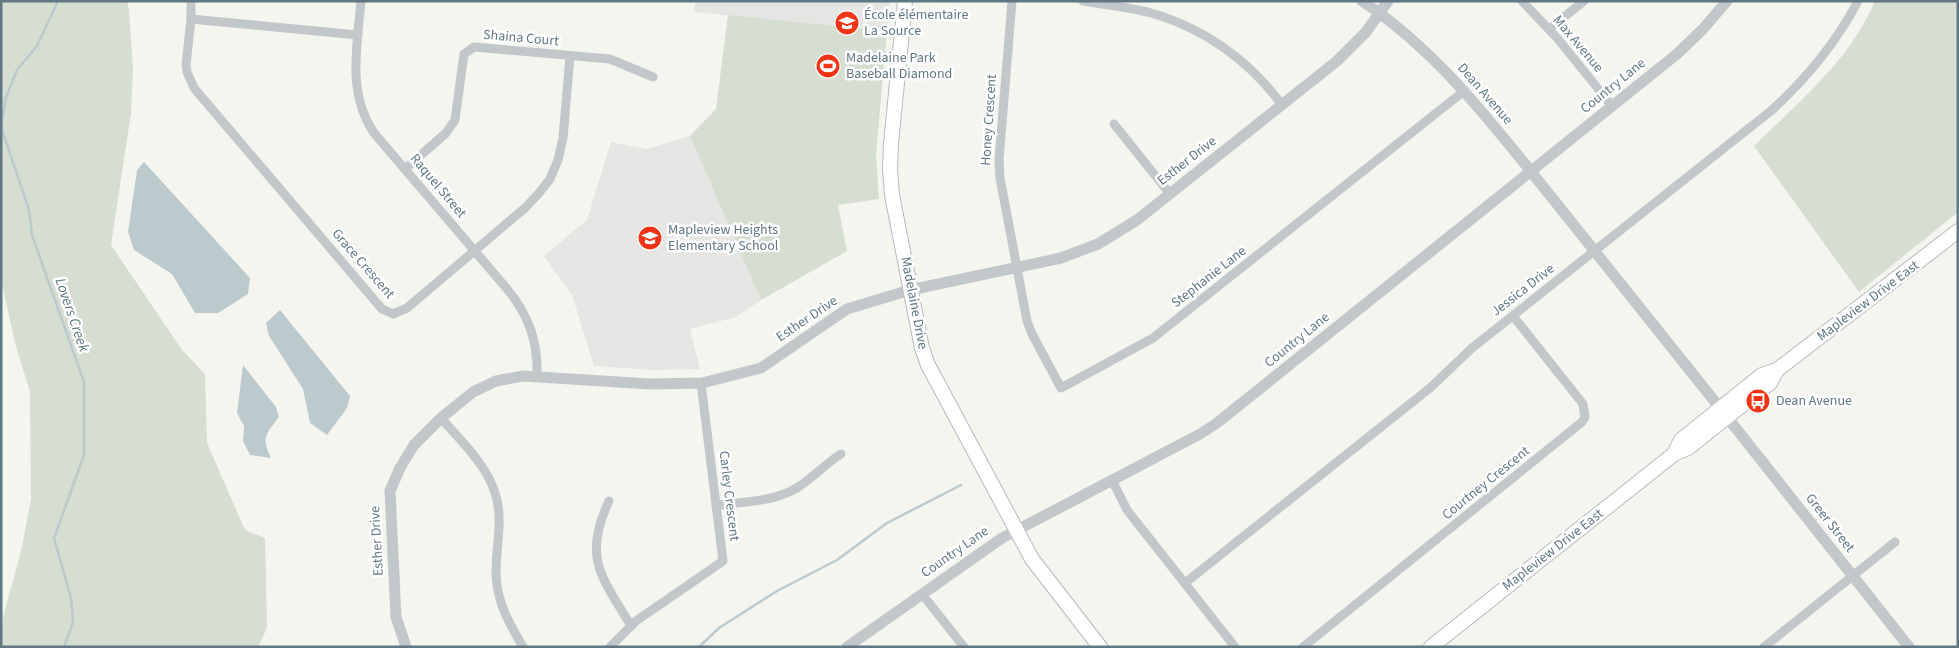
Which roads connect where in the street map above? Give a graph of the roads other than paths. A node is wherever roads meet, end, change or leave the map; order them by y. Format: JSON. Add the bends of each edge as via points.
{"nodes":[{"id":1,"x":191,"y":1,"type":"edge"},
{"id":2,"x":361,"y":1,"type":"edge"},
{"id":3,"x":905,"y":1,"type":"edge"},
{"id":4,"x":1012,"y":1,"type":"edge"},
{"id":5,"x":1083,"y":1,"type":"edge"},
{"id":6,"x":1362,"y":1,"type":"edge"},
{"id":7,"x":1388,"y":1,"type":"edge"},
{"id":8,"x":1522,"y":1,"type":"edge"},
{"id":9,"x":1584,"y":1,"type":"edge"},
{"id":10,"x":1727,"y":1,"type":"edge"},
{"id":11,"x":1858,"y":1,"type":"edge"},
{"id":12,"x":1380,"y":13,"type":"junction"},
{"id":13,"x":191,"y":19,"type":"junction"},
{"id":14,"x":1549,"y":29,"type":"junction"},
{"id":15,"x":358,"y":35,"type":"junction"},
{"id":16,"x":570,"y":56,"type":"junction"},
{"id":17,"x":652,"y":77,"type":"dead end"},
{"id":18,"x":1464,"y":91,"type":"junction"},
{"id":19,"x":1282,"y":105,"type":"junction"},
{"id":20,"x":1612,"y":106,"type":"junction"},
{"id":21,"x":1114,"y":124,"type":"dead end"},
{"id":22,"x":405,"y":169,"type":"junction"},
{"id":23,"x":1530,"y":172,"type":"junction"},
{"id":24,"x":1170,"y":194,"type":"junction"},
{"id":25,"x":1958,"y":231,"type":"edge"},
{"id":26,"x":474,"y":250,"type":"junction"},
{"id":27,"x":1594,"y":251,"type":"junction"},
{"id":28,"x":1017,"y":268,"type":"junction"},
{"id":29,"x":910,"y":290,"type":"junction"},
{"id":30,"x":1513,"y":316,"type":"junction"},
{"id":31,"x":537,"y":376,"type":"junction"},
{"id":32,"x":701,"y":383,"type":"junction"},
{"id":33,"x":1724,"y":413,"type":"junction"},
{"id":34,"x":441,"y":418,"type":"junction"},
{"id":35,"x":841,"y":454,"type":"dead end"},
{"id":36,"x":1112,"y":480,"type":"junction"},
{"id":37,"x":609,"y":501,"type":"dead end"},
{"id":38,"x":716,"y":505,"type":"junction"},
{"id":39,"x":1017,"y":530,"type":"junction"},
{"id":40,"x":1895,"y":542,"type":"dead end"},
{"id":41,"x":1853,"y":576,"type":"junction"},
{"id":42,"x":1185,"y":583,"type":"junction"},
{"id":43,"x":922,"y":594,"type":"junction"},
{"id":44,"x":630,"y":626,"type":"junction"},
{"id":45,"x":406,"y":647,"type":"edge"},
{"id":46,"x":523,"y":647,"type":"edge"},
{"id":47,"x":610,"y":647,"type":"edge"},
{"id":48,"x":847,"y":647,"type":"edge"},
{"id":49,"x":964,"y":647,"type":"edge"},
{"id":50,"x":1100,"y":647,"type":"edge"},
{"id":51,"x":1235,"y":647,"type":"edge"},
{"id":52,"x":1303,"y":647,"type":"edge"},
{"id":53,"x":1432,"y":647,"type":"edge"},
{"id":54,"x":1764,"y":647,"type":"edge"},
{"id":55,"x":1909,"y":647,"type":"edge"}],
"edges":[{"from":1,"to":13,"type":"street","name":"Grace Crescent"},
{"from":2,"to":15,"type":"street","name":"Raquel Street"},
{"from":3,"to":29,"type":"main road","name":"Madelaine Drive","via":[[890,169]]},
{"from":4,"to":28,"type":"street","name":"Honey Crescent","via":[[999,168]]},
{"from":5,"to":19,"type":"street","via":[[1151,13],[1197,31],[1244,63]]},
{"from":6,"to":12,"type":"street","name":"Dean Avenue"},
{"from":7,"to":12,"type":"street","name":"Esther Drive"},
{"from":8,"to":14,"type":"street","name":"Max Avenue"},
{"from":9,"to":14,"type":"street"},
{"from":10,"to":20,"type":"street","name":"Country Lane","via":[[1696,37]]},
{"from":11,"to":27,"type":"street","name":"Jessica Drive","via":[[1824,54],[1782,101]]},
{"from":12,"to":18,"type":"street","name":"Dean Avenue","via":[[1425,50]]},
{"from":12,"to":19,"type":"street","name":"Esther Drive","via":[[1349,50]]},
{"from":13,"to":15,"type":"street"},
{"from":13,"to":26,"type":"street","name":"Grace Crescent","via":[[186,65],[194,88],[382,309],[393,314],[400,312]]},
{"from":14,"to":20,"type":"street","name":"Max Avenue"},
{"from":15,"to":22,"type":"street","name":"Raquel Street","via":[[355,79],[361,108],[374,133]]},
{"from":16,"to":17,"type":"street","name":"Shaina Court","via":[[610,59]]},
{"from":16,"to":22,"type":"street","name":"Shaina Court","via":[[480,47],[468,50],[464,54],[455,120],[446,134]]},
{"from":16,"to":26,"type":"street","name":"Grace Crescent","via":[[563,138],[554,170],[532,200]]},
{"from":18,"to":23,"type":"street","name":"Dean Avenue"},
{"from":18,"to":28,"type":"street","name":"Stephanie Lane","via":[[1155,337],[1061,388],[1028,324]]},
{"from":19,"to":24,"type":"street","name":"Esther Drive"},
{"from":20,"to":23,"type":"street","name":"Country Lane"},
{"from":21,"to":24,"type":"street"},
{"from":22,"to":26,"type":"street","name":"Raquel Street"},
{"from":23,"to":27,"type":"street","name":"Dean Avenue"},
{"from":23,"to":36,"type":"street","name":"Country Lane","via":[[1217,423]]},
{"from":24,"to":28,"type":"street","name":"Esther Drive","via":[[1098,244],[1061,258]]},
{"from":25,"to":33,"type":"main road","name":"Mapleview Drive East","via":[[1777,370],[1770,383]]},
{"from":26,"to":31,"type":"street","name":"Raquel Street","via":[[527,318],[536,346]]},
{"from":27,"to":30,"type":"street","name":"Jessica Drive"},
{"from":27,"to":33,"type":"street","name":"Dean Avenue"},
{"from":28,"to":29,"type":"street","name":"Esther Drive"},
{"from":29,"to":32,"type":"street","name":"Esther Drive","via":[[847,309],[761,368]]},
{"from":29,"to":39,"type":"main road","name":"Madelaine Drive","via":[[926,360]]},
{"from":30,"to":42,"type":"street","name":"Jessica Drive","via":[[1472,348],[1430,388]]},
{"from":30,"to":52,"type":"street","name":"Courtney Crescent","via":[[1583,404],[1585,417],[1582,422]]},
{"from":31,"to":32,"type":"street","name":"Esther Drive","via":[[650,384]]},
{"from":31,"to":34,"type":"street","name":"Esther Drive","via":[[510,378],[484,386]]},
{"from":32,"to":38,"type":"street","name":"Carley Crescent"},
{"from":33,"to":41,"type":"street","name":"Greer Street"},
{"from":33,"to":53,"type":"main road","name":"Mapleview Drive East","via":[[1688,448],[1674,454]]},
{"from":34,"to":45,"type":"street","name":"Esther Drive","via":[[414,445],[390,491],[396,617]]},
{"from":34,"to":46,"type":"street","via":[[483,468],[494,488],[499,516],[498,592],[506,617]]},
{"from":35,"to":38,"type":"street","via":[[787,492],[772,498]]},
{"from":36,"to":39,"type":"street","name":"Country Lane"},
{"from":36,"to":42,"type":"street","via":[[1127,510]]},
{"from":37,"to":44,"type":"street","via":[[598,535],[596,562]]},
{"from":38,"to":44,"type":"street","name":"Carley Crescent","via":[[723,561]]},
{"from":39,"to":43,"type":"street","name":"Country Lane","via":[[987,547]]},
{"from":39,"to":50,"type":"main road","name":"Madelaine Drive","via":[[1032,559]]},
{"from":40,"to":41,"type":"street"},
{"from":41,"to":54,"type":"street"},
{"from":41,"to":55,"type":"street","name":"Greer Street"},
{"from":42,"to":51,"type":"street"},
{"from":43,"to":48,"type":"street","name":"Country Lane"},
{"from":43,"to":49,"type":"street"},
{"from":44,"to":47,"type":"street","name":"Carley Crescent"}]}
